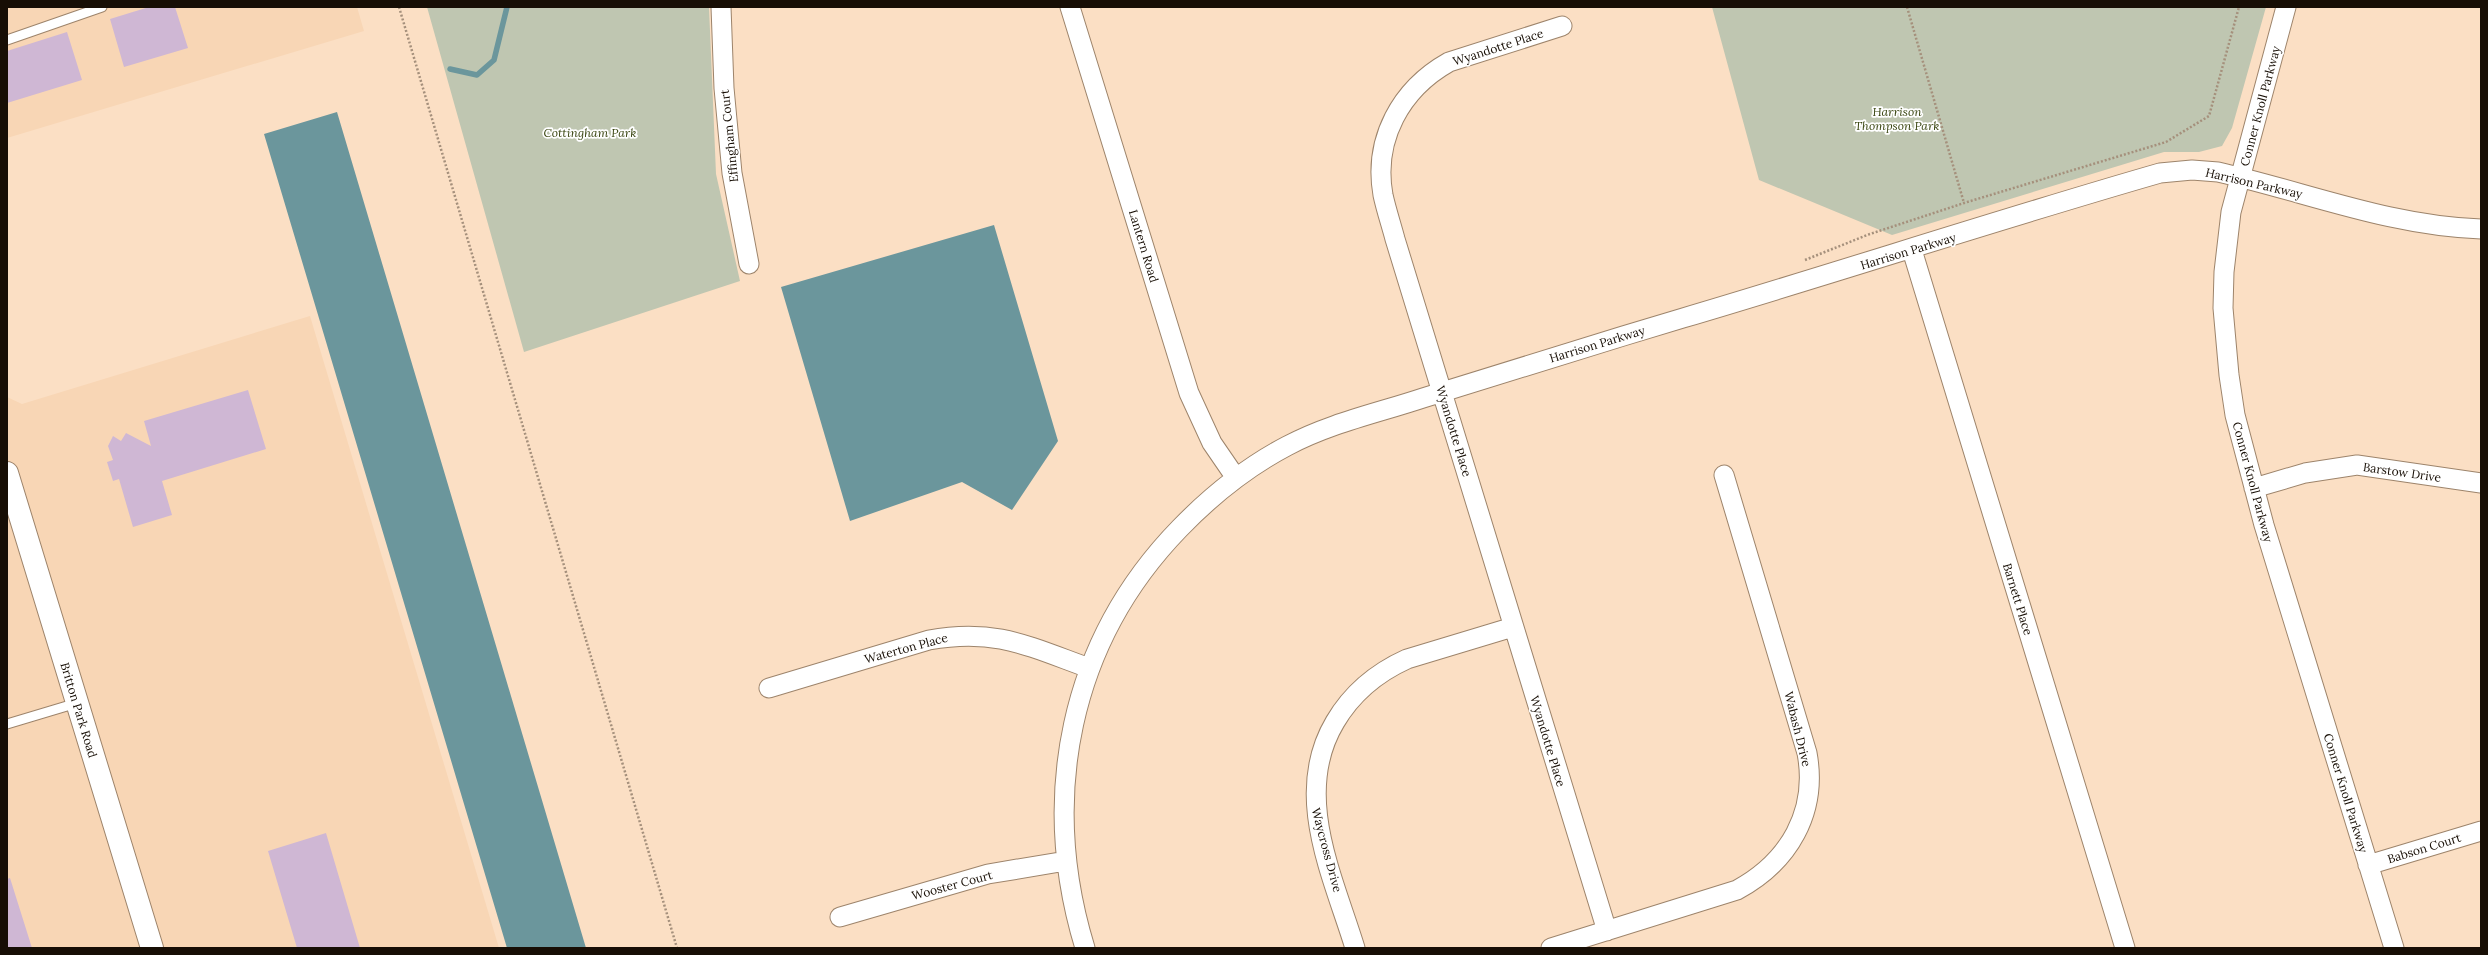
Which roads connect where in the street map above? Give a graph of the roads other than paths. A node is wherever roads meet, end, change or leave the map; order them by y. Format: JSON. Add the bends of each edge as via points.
{"nodes":[{"id":1,"x":102,"y":7,"type":"edge"},
{"id":2,"x":721,"y":7,"type":"edge"},
{"id":3,"x":1070,"y":7,"type":"edge"},
{"id":4,"x":2286,"y":7,"type":"edge"},
{"id":5,"x":1562,"y":26,"type":"dead end"},
{"id":6,"x":7,"y":40,"type":"edge"},
{"id":7,"x":2241,"y":178,"type":"junction"},
{"id":8,"x":2481,"y":229,"type":"edge"},
{"id":9,"x":1912,"y":250,"type":"junction"},
{"id":10,"x":750,"y":264,"type":"dead end"},
{"id":11,"x":1442,"y":392,"type":"junction"},
{"id":12,"x":7,"y":473,"type":"edge"},
{"id":13,"x":1724,"y":475,"type":"dead end"},
{"id":14,"x":1236,"y":478,"type":"junction"},
{"id":15,"x":2481,"y":483,"type":"edge"},
{"id":16,"x":2254,"y":488,"type":"junction"},
{"id":17,"x":1513,"y":627,"type":"junction"},
{"id":18,"x":1089,"y":668,"type":"junction"},
{"id":19,"x":769,"y":688,"type":"dead end"},
{"id":20,"x":77,"y":703,"type":"junction"},
{"id":21,"x":7,"y":724,"type":"edge"},
{"id":22,"x":2481,"y":831,"type":"edge"},
{"id":23,"x":1066,"y":861,"type":"junction"},
{"id":24,"x":2368,"y":865,"type":"junction"},
{"id":25,"x":840,"y":917,"type":"dead end"},
{"id":26,"x":1607,"y":931,"type":"junction"},
{"id":27,"x":152,"y":948,"type":"edge"},
{"id":28,"x":1085,"y":948,"type":"edge"},
{"id":29,"x":1355,"y":948,"type":"edge"},
{"id":30,"x":1551,"y":948,"type":"edge"},
{"id":31,"x":2125,"y":948,"type":"edge"},
{"id":32,"x":2394,"y":948,"type":"edge"}],
"edges":[{"from":1,"to":6,"type":"lane"},
{"from":2,"to":10,"type":"street","name":"Effingham Court","via":[[724,88],[732,173]]},
{"from":3,"to":14,"type":"street","name":"Lantern Road","via":[[1190,393],[1212,443]]},
{"from":4,"to":7,"type":"street","name":"Conner Knoll Parkway"},
{"from":5,"to":11,"type":"street","name":"Wyandotte Place","via":[[1477,52],[1433,71],[1407,96],[1387,134],[1382,160],[1383,195]]},
{"from":7,"to":8,"type":"street","name":"Harrison Parkway","via":[[2416,223]]},
{"from":7,"to":9,"type":"street","name":"Harrison Parkway","via":[[2192,170],[2160,173]]},
{"from":7,"to":16,"type":"street","name":"Conner Knoll Parkway","via":[[2231,212],[2223,308],[2235,415]]},
{"from":9,"to":11,"type":"street","name":"Harrison Parkway"},
{"from":9,"to":31,"type":"street","name":"Barnett Place"},
{"from":11,"to":14,"type":"street","name":"Harrison Parkway","via":[[1319,432],[1272,454]]},
{"from":11,"to":17,"type":"street","name":"Wyandotte Place"},
{"from":12,"to":20,"type":"street","name":"Britton Park Road"},
{"from":13,"to":26,"type":"street","name":"Wabash Drive","via":[[1807,752],[1810,779],[1803,816],[1783,853],[1754,881],[1717,897]]},
{"from":14,"to":18,"type":"street","name":"Harrison Parkway","via":[[1189,519],[1139,576],[1117,610]]},
{"from":15,"to":16,"type":"street","name":"Barstow Drive","via":[[2357,465],[2305,472]]},
{"from":16,"to":24,"type":"street","name":"Conner Knoll Parkway"},
{"from":17,"to":26,"type":"street","name":"Wyandotte Place"},
{"from":17,"to":29,"type":"street","name":"Waycross Drive","via":[[1391,666],[1358,691],[1326,738],[1316,776],[1317,818]]},
{"from":18,"to":19,"type":"street","name":"Waterton Place","via":[[1003,638],[980,635],[951,636],[929,640]]},
{"from":18,"to":23,"type":"street","name":"Harrison Parkway","via":[[1078,704],[1065,781]]},
{"from":20,"to":21,"type":"lane"},
{"from":20,"to":27,"type":"street","name":"Britton Park Road"},
{"from":22,"to":24,"type":"street","name":"Babson Court"},
{"from":23,"to":25,"type":"street","name":"Wooster Court","via":[[988,874]]},
{"from":23,"to":28,"type":"street","name":"Harrison Parkway"},
{"from":24,"to":32,"type":"street","name":"Conner Knoll Parkway"},
{"from":26,"to":30,"type":"street","name":"Wabash Drive"}]}
